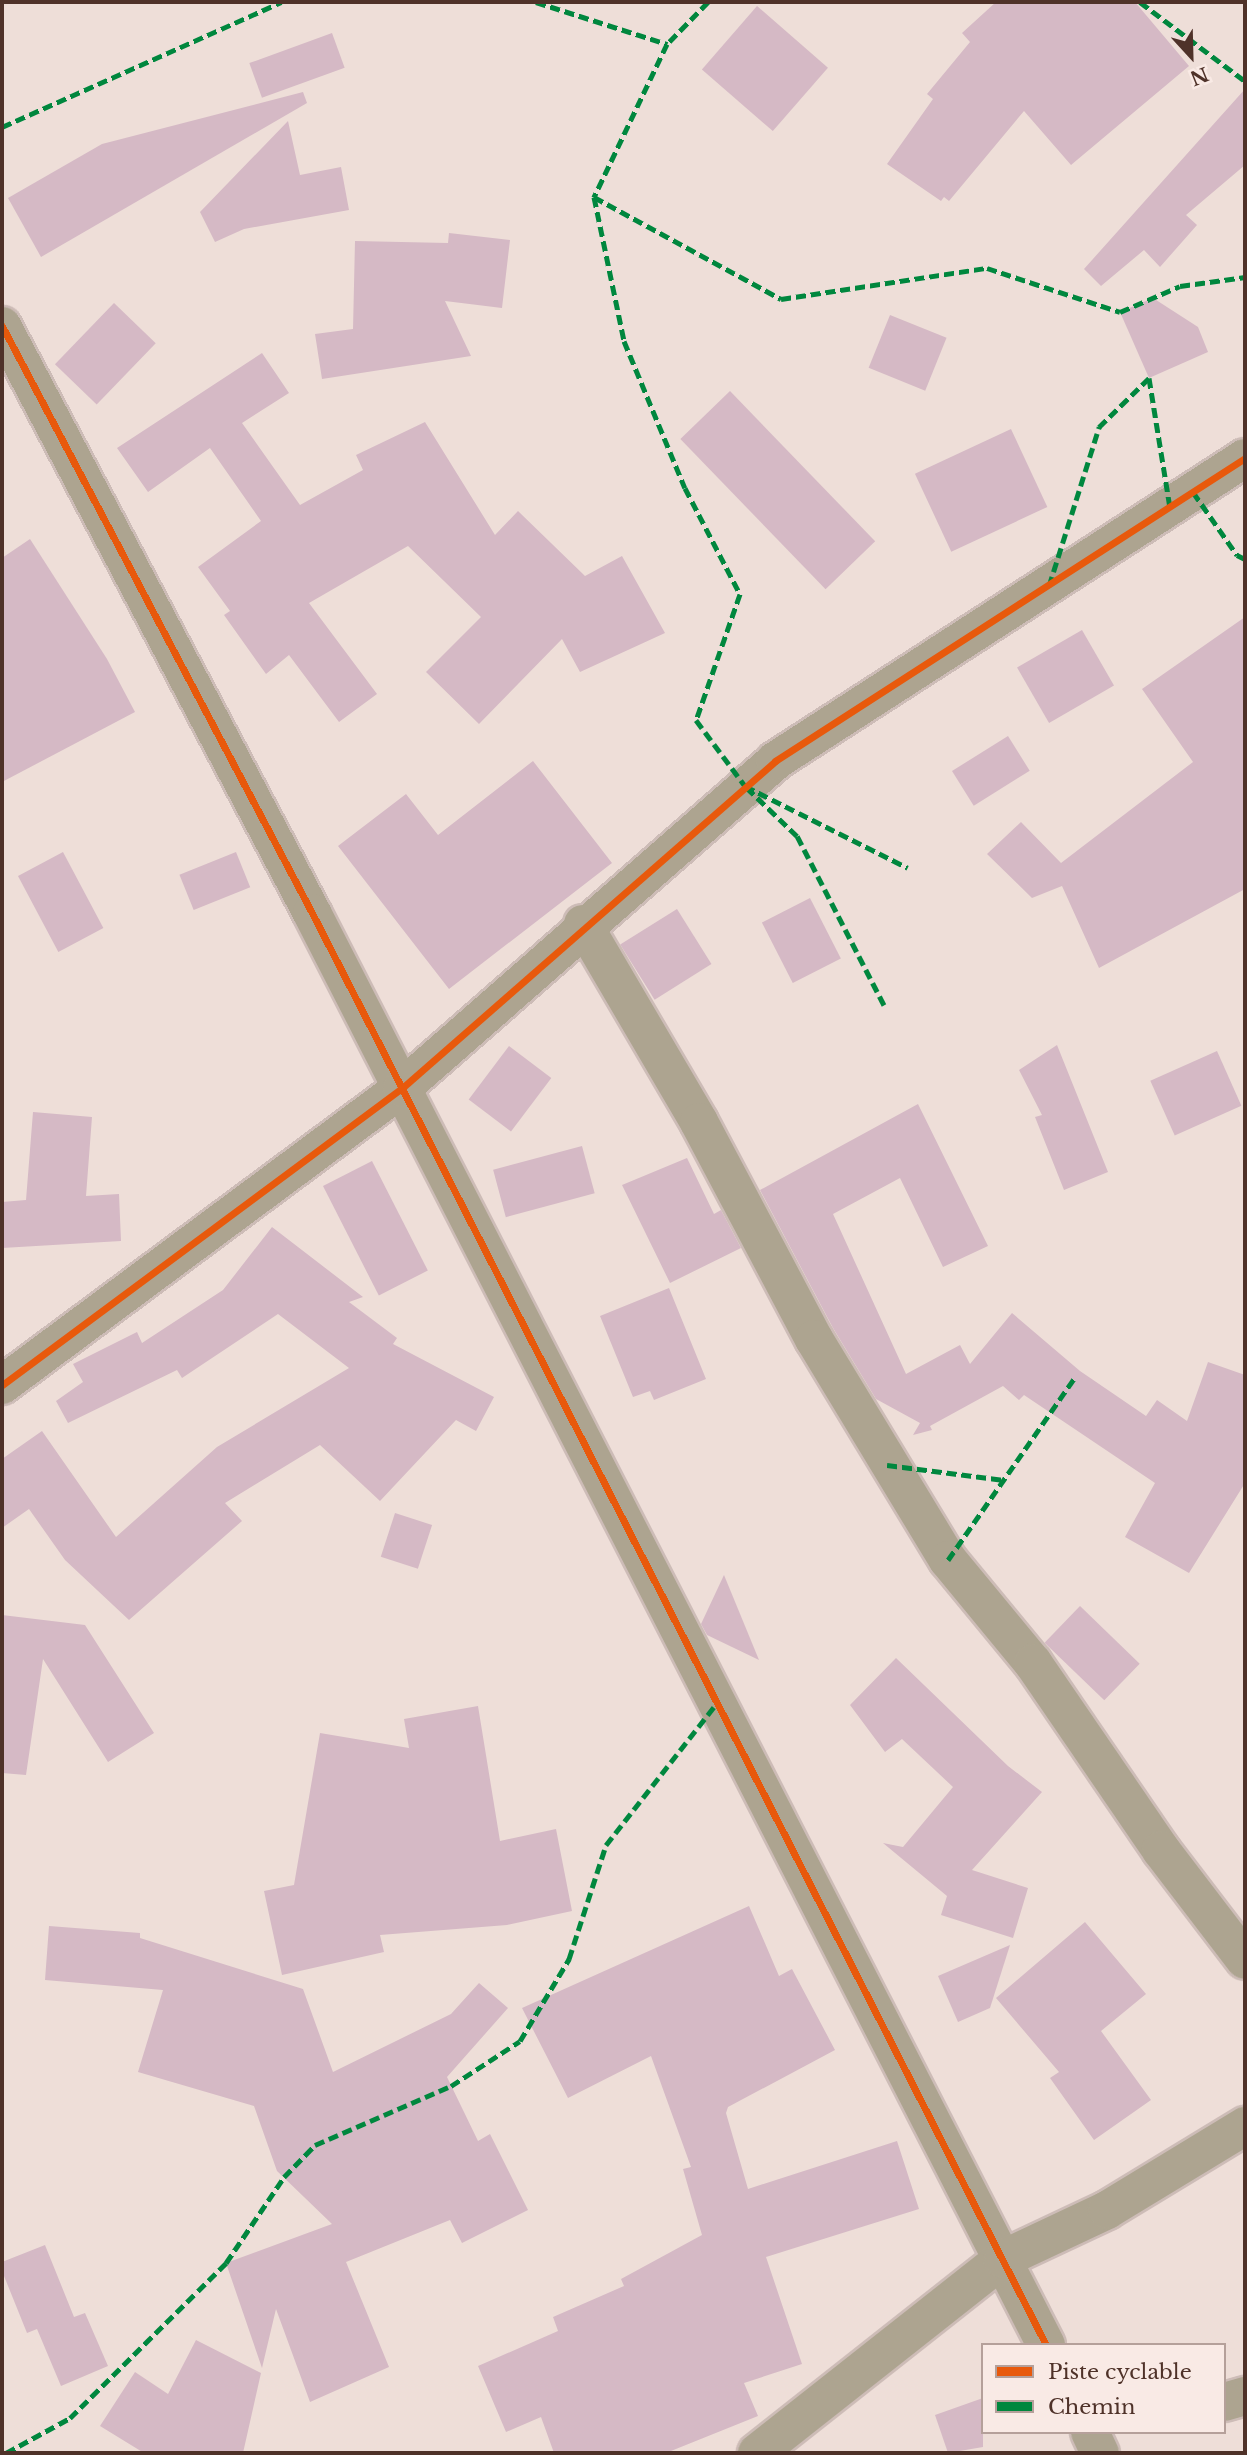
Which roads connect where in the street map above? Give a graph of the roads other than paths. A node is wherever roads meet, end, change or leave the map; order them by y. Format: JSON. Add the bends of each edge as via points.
{"nodes":[{"id":1,"x":2,"y":326,"type":"edge"},
{"id":2,"x":1245,"y":458,"type":"edge"},
{"id":3,"x":583,"y":924,"type":"junction"},
{"id":4,"x":402,"y":1088,"type":"junction"},
{"id":5,"x":2,"y":1385,"type":"edge"},
{"id":6,"x":1245,"y":1960,"type":"edge"},
{"id":7,"x":1245,"y":2126,"type":"edge"},
{"id":8,"x":1003,"y":2259,"type":"junction"},
{"id":9,"x":1045,"y":2343,"type":"edge"},
{"id":10,"x":1245,"y":2396,"type":"edge"},
{"id":11,"x":1226,"y":2401,"type":"edge"},
{"id":12,"x":757,"y":2453,"type":"edge"}],
"edges":[{"from":1,"to":4,"type":"street"},
{"from":2,"to":3,"type":"street","via":[[775,761]]},
{"from":3,"to":4,"type":"street"},
{"from":3,"to":6,"type":"street","via":[[699,1122],[814,1339],[894,1476],[948,1560],[1033,1663],[1161,1850]]},
{"from":4,"to":5,"type":"street"},
{"from":4,"to":8,"type":"street"},
{"from":7,"to":8,"type":"street","via":[[1107,2210]]},
{"from":8,"to":9,"type":"street"},
{"from":8,"to":12,"type":"street"},
{"from":10,"to":11,"type":"street"}]}
